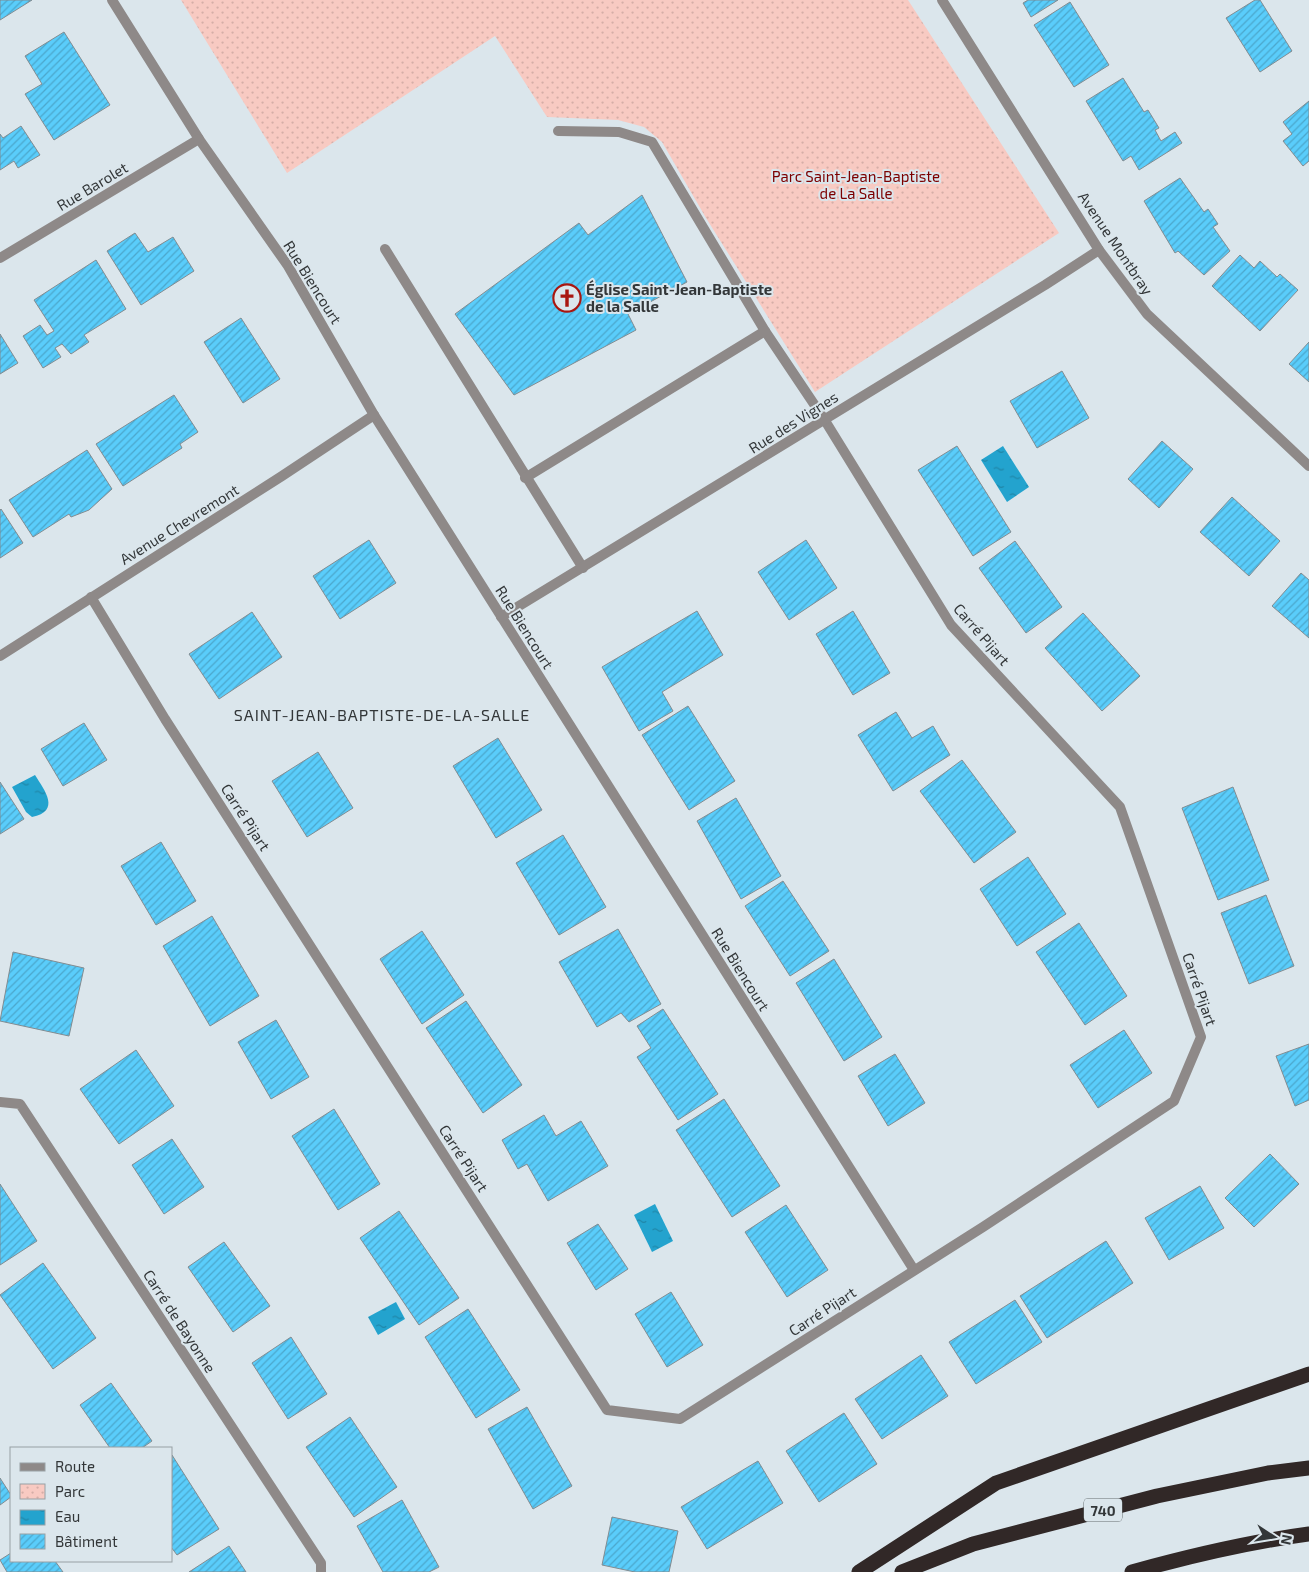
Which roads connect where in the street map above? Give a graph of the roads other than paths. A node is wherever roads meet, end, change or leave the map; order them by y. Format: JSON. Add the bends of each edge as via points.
{"nodes":[{"id":1,"x":112,"y":0,"type":"edge"},
{"id":2,"x":942,"y":0,"type":"edge"},
{"id":3,"x":558,"y":131,"type":"dead end"},
{"id":4,"x":199,"y":139,"type":"junction"},
{"id":5,"x":385,"y":249,"type":"dead end"},
{"id":6,"x":1099,"y":250,"type":"junction"},
{"id":7,"x":0,"y":258,"type":"edge"},
{"id":8,"x":765,"y":332,"type":"junction"},
{"id":9,"x":374,"y":415,"type":"junction"},
{"id":10,"x":824,"y":419,"type":"junction"},
{"id":11,"x":1309,"y":466,"type":"edge"},
{"id":12,"x":525,"y":478,"type":"junction"},
{"id":13,"x":583,"y":568,"type":"junction"},
{"id":14,"x":92,"y":597,"type":"junction"},
{"id":15,"x":501,"y":617,"type":"junction"},
{"id":16,"x":0,"y":656,"type":"edge"},
{"id":17,"x":0,"y":1102,"type":"edge"},
{"id":18,"x":914,"y":1270,"type":"junction"},
{"id":19,"x":1309,"y":1374,"type":"edge"},
{"id":20,"x":1309,"y":1468,"type":"edge"},
{"id":21,"x":1309,"y":1534,"type":"edge"},
{"id":22,"x":321,"y":1572,"type":"edge"},
{"id":23,"x":859,"y":1572,"type":"edge"},
{"id":24,"x":902,"y":1572,"type":"edge"},
{"id":25,"x":1132,"y":1572,"type":"edge"}],
"edges":[{"from":1,"to":4,"type":"street","name":"Rue Biencourt"},
{"from":2,"to":6,"type":"street","name":"Avenue Montbray"},
{"from":3,"to":8,"type":"street","name":"Carré Pijart","via":[[619,132],[652,142]]},
{"from":4,"to":7,"type":"street","name":"Rue Barolet"},
{"from":4,"to":9,"type":"street","name":"Rue Biencourt","via":[[288,266]]},
{"from":5,"to":12,"type":"street"},
{"from":6,"to":10,"type":"street","name":"Rue des Vignes"},
{"from":6,"to":11,"type":"street","name":"Avenue Montbray","via":[[1146,314]]},
{"from":8,"to":10,"type":"street","name":"Carré Pijart"},
{"from":8,"to":12,"type":"street"},
{"from":9,"to":14,"type":"street","name":"Avenue Chevremont"},
{"from":9,"to":15,"type":"street","name":"Rue Biencourt"},
{"from":10,"to":13,"type":"street","name":"Rue des Vignes"},
{"from":10,"to":18,"type":"street","name":"Carré Pijart","via":[[951,625],[1120,807],[1201,1037],[1174,1102]]},
{"from":12,"to":13,"type":"street"},
{"from":13,"to":15,"type":"street","name":"Rue des Vignes"},
{"from":14,"to":16,"type":"street","name":"Avenue Chevremont"},
{"from":14,"to":18,"type":"street","name":"Carré Pijart","via":[[170,727],[607,1410],[680,1419]]},
{"from":15,"to":18,"type":"street","name":"Rue Biencourt"},
{"from":17,"to":22,"type":"street","name":"Carré de Bayonne","via":[[20,1104],[321,1563]]},
{"from":19,"to":23,"type":"highway","via":[[996,1483]]},
{"from":20,"to":24,"type":"highway","number":"740","via":[[1268,1473],[1157,1496],[973,1544]]},
{"from":21,"to":25,"type":"highway","via":[[1186,1557]]}]}
